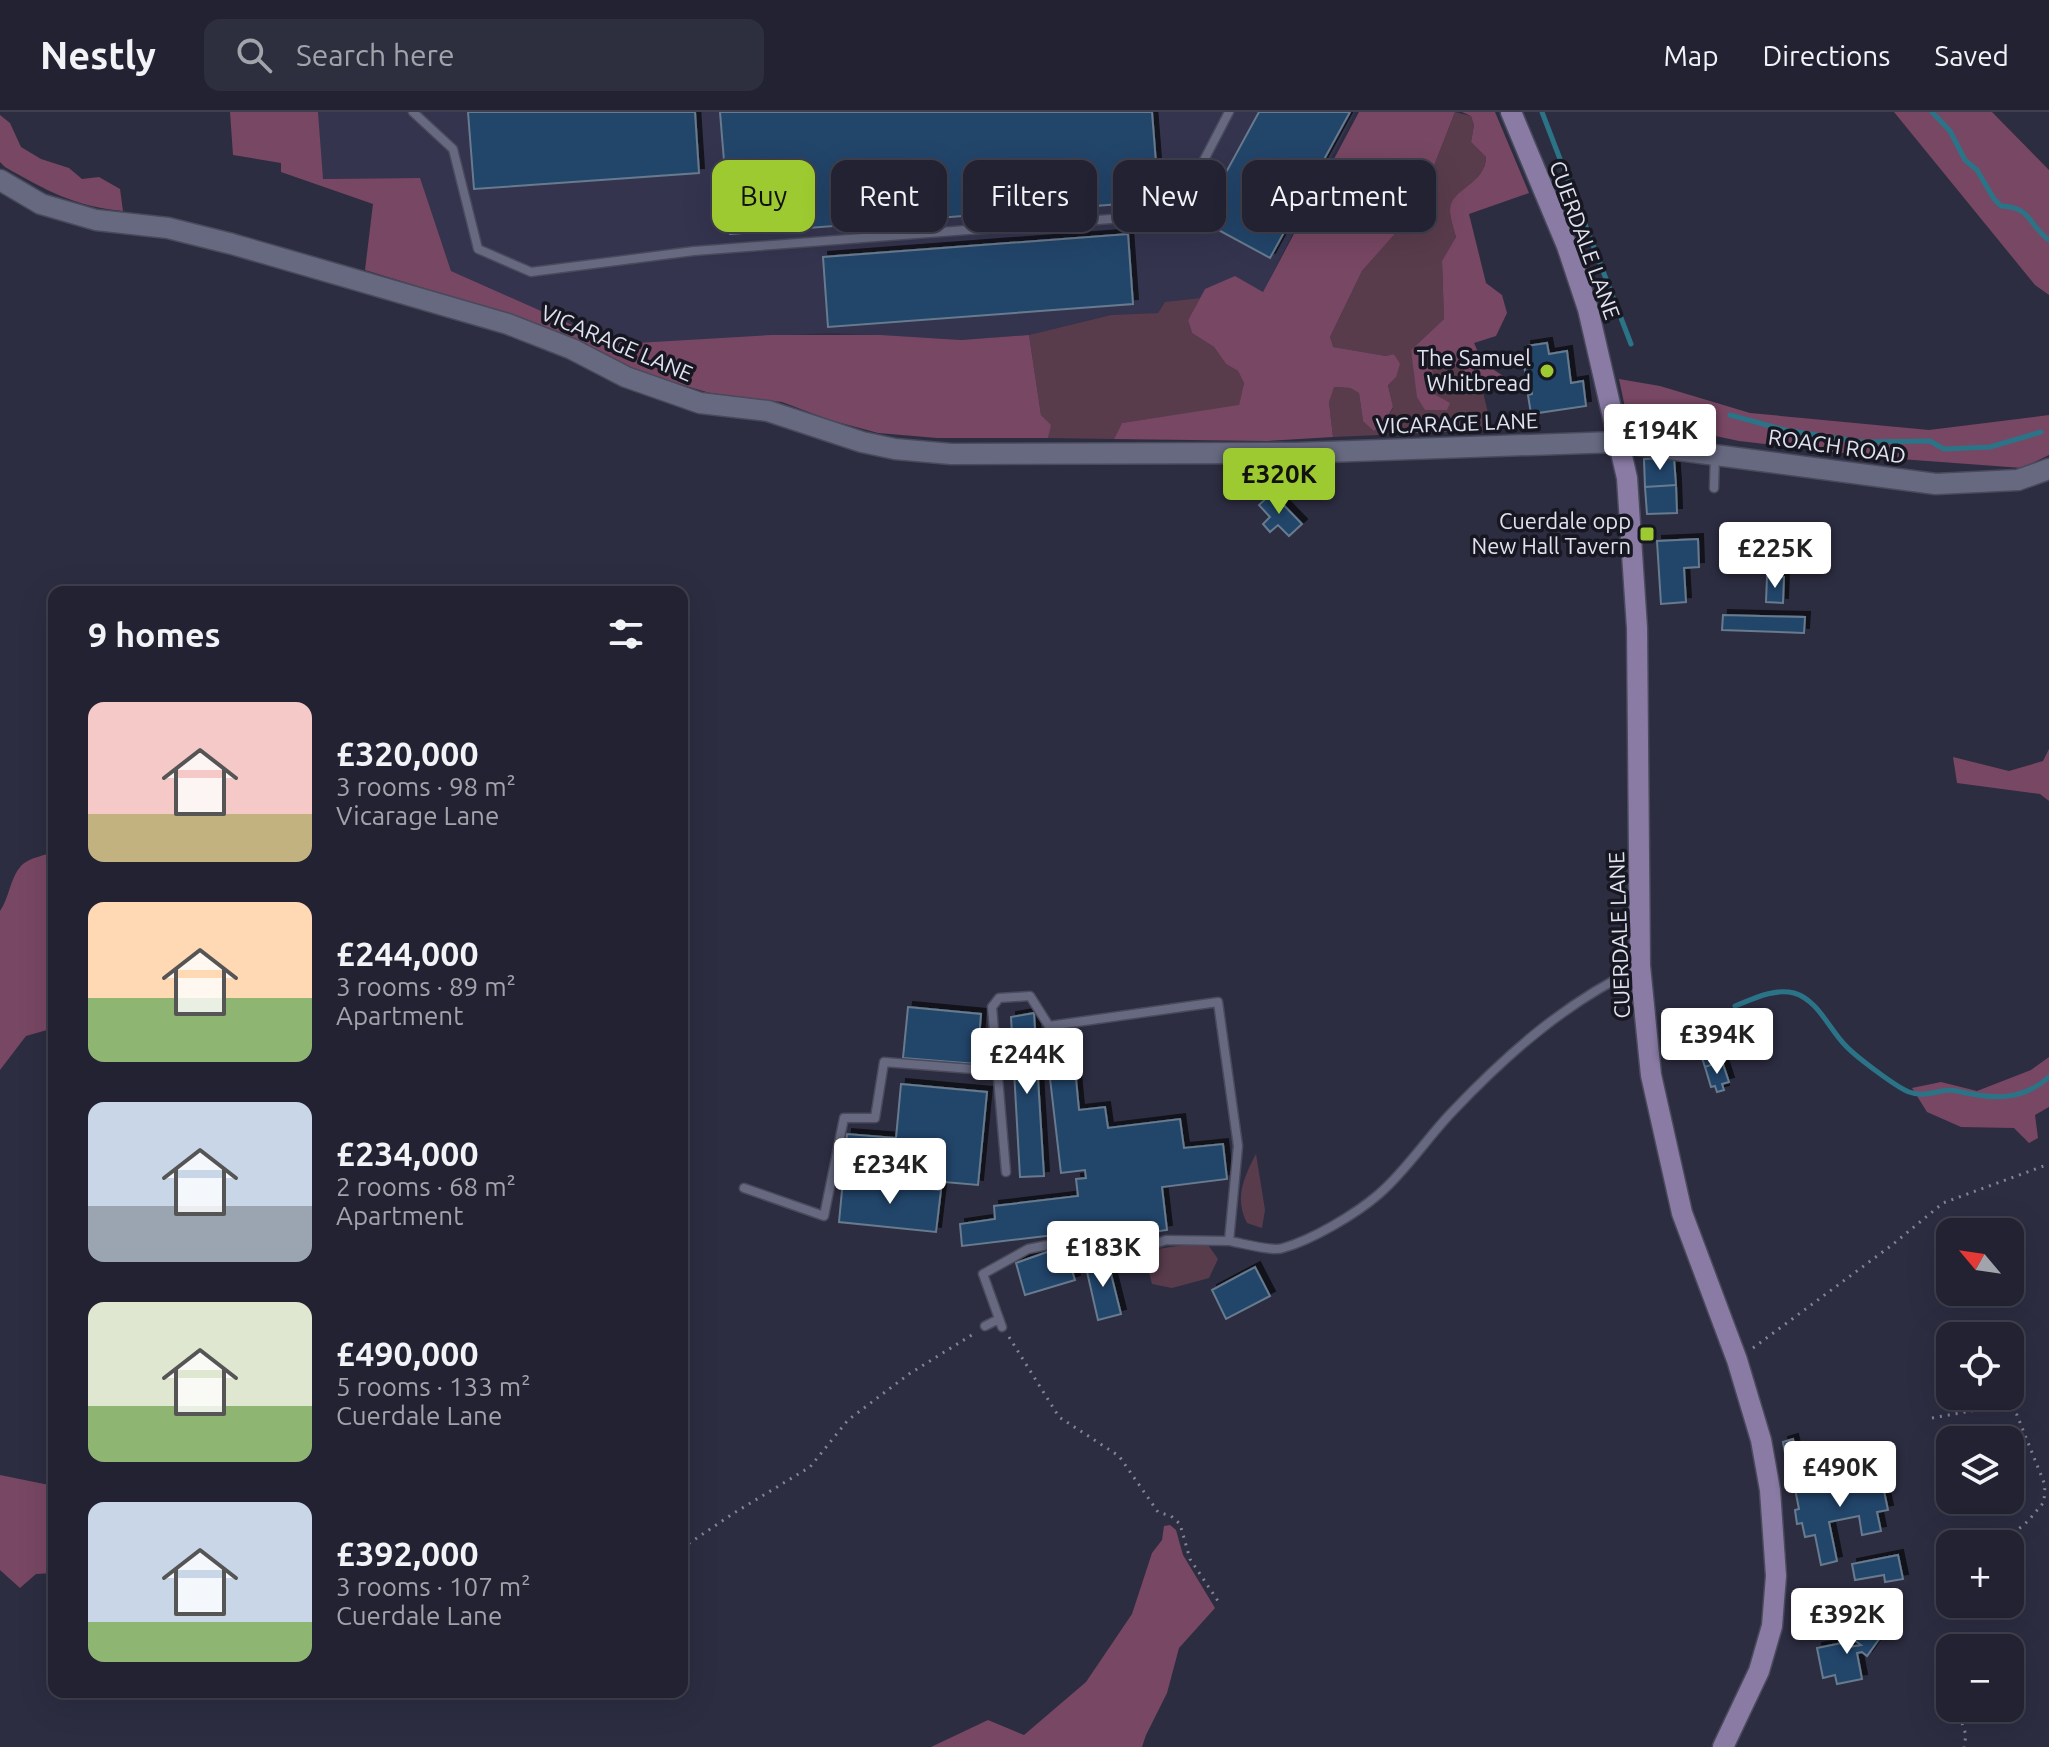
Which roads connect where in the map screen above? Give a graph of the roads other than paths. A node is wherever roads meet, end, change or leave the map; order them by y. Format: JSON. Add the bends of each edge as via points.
{"nodes":[{"id":1,"x":413,"y":112,"type":"edge"},
{"id":2,"x":1229,"y":112,"type":"edge"},
{"id":3,"x":1511,"y":112,"type":"edge"},
{"id":4,"x":0,"y":180,"type":"edge"},
{"id":5,"x":1616,"y":442,"type":"junction"},
{"id":6,"x":1715,"y":453,"type":"junction"},
{"id":7,"x":2049,"y":469,"type":"edge"},
{"id":8,"x":1714,"y":488,"type":"dead end"},
{"id":9,"x":1640,"y":966,"type":"junction"},
{"id":10,"x":997,"y":1071,"type":"junction"},
{"id":11,"x":1006,"y":1172,"type":"dead end"},
{"id":12,"x":744,"y":1188,"type":"dead end"},
{"id":13,"x":1229,"y":1241,"type":"junction"},
{"id":14,"x":985,"y":1326,"type":"road end"},
{"id":15,"x":1723,"y":1747,"type":"edge"}],
"edges":[{"from":1,"to":2,"type":"lane","via":[[453,149],[478,249],[531,272],[694,251],[1176,214]]},
{"from":3,"to":5,"type":"main road","name":"CUERDALE LANE","via":[[1588,309]]},
{"from":4,"to":5,"type":"street","name":"VICARAGE LANE","via":[[41,204],[96,220],[168,228],[508,324],[626,377],[700,403],[768,411],[895,449],[951,454],[1282,453]]},
{"from":5,"to":6,"type":"street","name":"ROACH ROAD"},
{"from":5,"to":9,"type":"main road","name":"CUERDALE LANE","via":[[1627,478],[1637,628]]},
{"from":6,"to":7,"type":"street","name":"ROACH ROAD","via":[[1936,484],[2018,480]]},
{"from":6,"to":8,"type":"lane"},
{"from":9,"to":13,"type":"lane","via":[[1602,985],[1518,1046],[1380,1193],[1350,1214],[1281,1250]]},
{"from":9,"to":15,"type":"main road","name":"CUERDALE LANE","via":[[1651,1075],[1682,1213],[1737,1360],[1770,1490],[1776,1576],[1772,1626],[1759,1671]]},
{"from":10,"to":11,"type":"lane"},
{"from":10,"to":12,"type":"lane","via":[[884,1062],[875,1118],[844,1118],[824,1216]]},
{"from":10,"to":13,"type":"lane","via":[[992,1007],[999,998],[1030,996],[1049,1026],[1218,1002],[1238,1146]]},
{"from":13,"to":14,"type":"lane","via":[[1166,1240],[1140,1249],[1082,1238],[1028,1249],[983,1274],[1001,1323]]}]}
